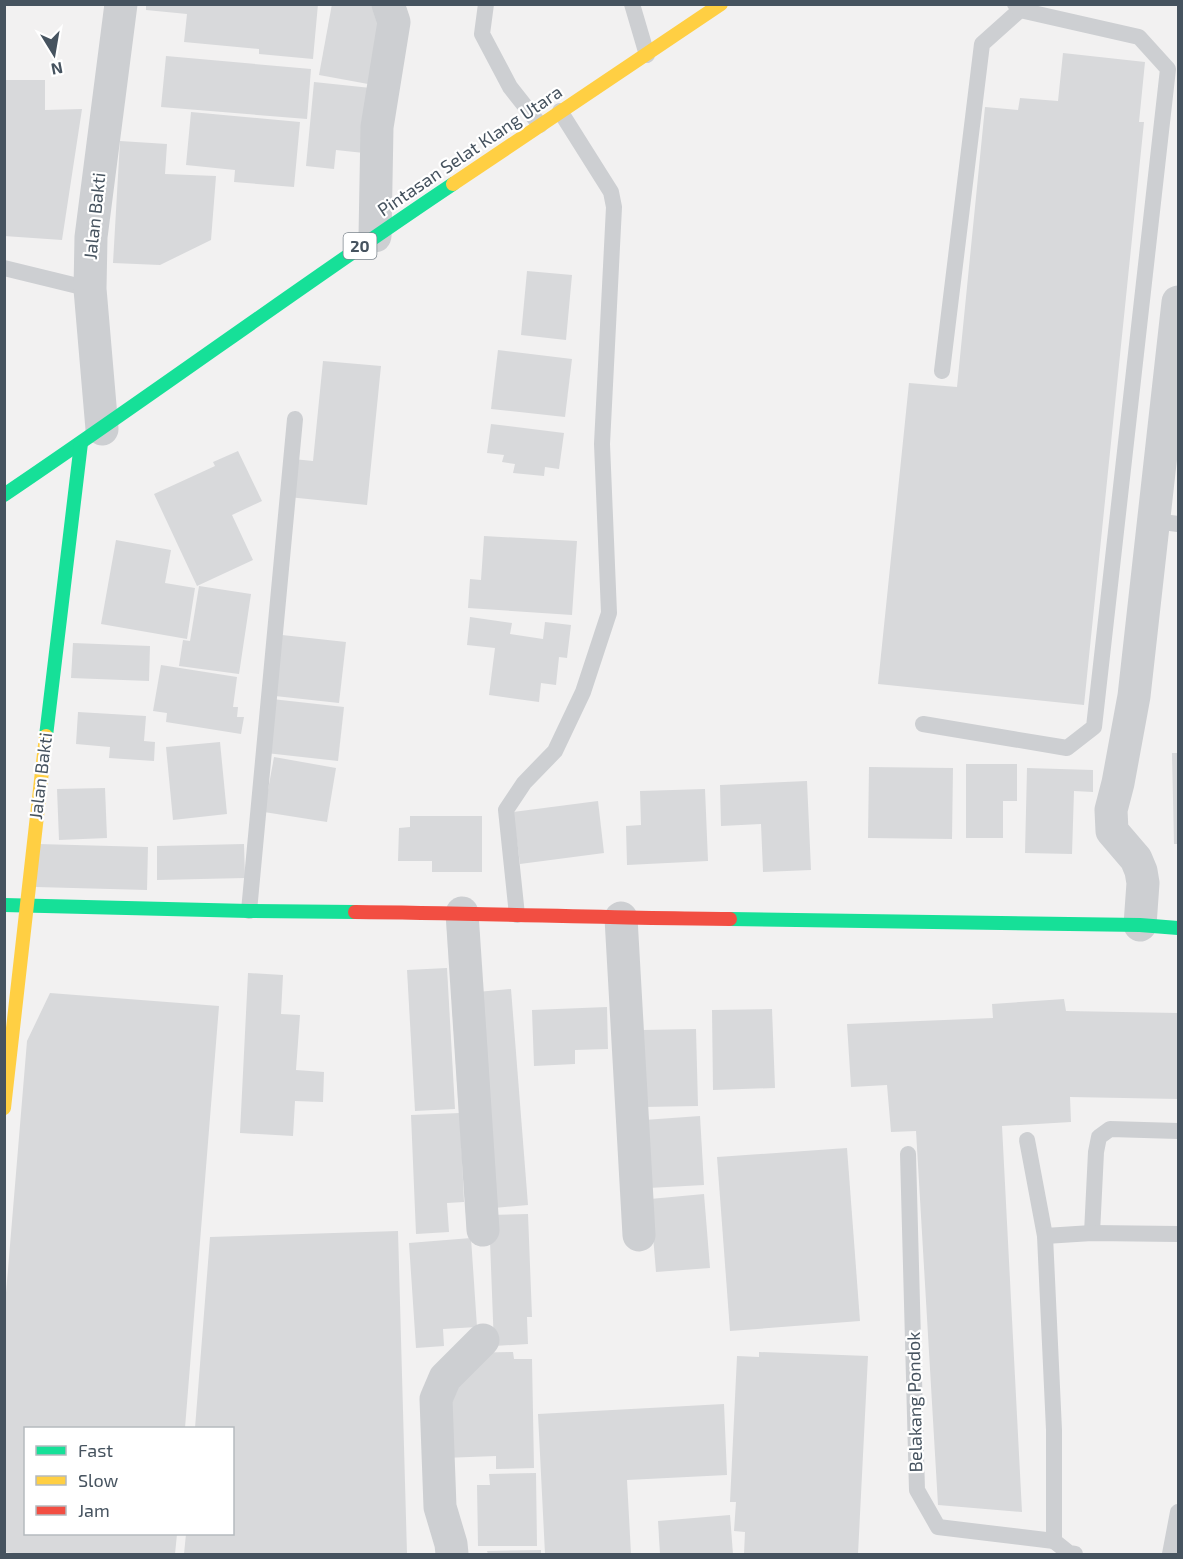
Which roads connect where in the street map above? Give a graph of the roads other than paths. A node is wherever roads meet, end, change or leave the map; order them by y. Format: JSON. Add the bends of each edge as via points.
{"nodes":[{"id":1,"x":121,"y":4,"type":"edge"},
{"id":2,"x":388,"y":4,"type":"edge"},
{"id":3,"x":486,"y":4,"type":"edge"},
{"id":4,"x":632,"y":4,"type":"edge"},
{"id":5,"x":721,"y":4,"type":"edge"},
{"id":6,"x":1018,"y":7,"type":"edge"},
{"id":7,"x":647,"y":55,"type":"junction"},
{"id":8,"x":560,"y":111,"type":"junction"},
{"id":9,"x":540,"y":125,"type":"junction"},
{"id":10,"x":375,"y":236,"type":"junction"},
{"id":11,"x":4,"y":267,"type":"edge"},
{"id":12,"x":90,"y":289,"type":"junction"},
{"id":13,"x":1179,"y":302,"type":"edge"},
{"id":14,"x":942,"y":371,"type":"dead end"},
{"id":15,"x":295,"y":419,"type":"dead end"},
{"id":16,"x":91,"y":436,"type":"junction"},
{"id":17,"x":4,"y":495,"type":"edge"},
{"id":18,"x":1167,"y":523,"type":"edge"},
{"id":19,"x":923,"y":724,"type":"dead end"},
{"id":20,"x":4,"y":905,"type":"edge"},
{"id":21,"x":26,"y":906,"type":"junction"},
{"id":22,"x":249,"y":911,"type":"junction"},
{"id":23,"x":462,"y":913,"type":"junction"},
{"id":24,"x":517,"y":915,"type":"junction"},
{"id":25,"x":621,"y":918,"type":"junction"},
{"id":26,"x":1140,"y":925,"type":"junction"},
{"id":27,"x":1179,"y":928,"type":"edge"},
{"id":28,"x":4,"y":1108,"type":"edge"},
{"id":29,"x":1179,"y":1131,"type":"edge"},
{"id":30,"x":1027,"y":1140,"type":"dead end"},
{"id":31,"x":908,"y":1154,"type":"dead end"},
{"id":32,"x":483,"y":1230,"type":"dead end"},
{"id":33,"x":1092,"y":1233,"type":"junction"},
{"id":34,"x":639,"y":1234,"type":"dead end"},
{"id":35,"x":1179,"y":1234,"type":"edge"},
{"id":36,"x":1045,"y":1236,"type":"junction"},
{"id":37,"x":483,"y":1340,"type":"dead end"},
{"id":38,"x":1179,"y":1512,"type":"edge"},
{"id":39,"x":1054,"y":1541,"type":"junction"},
{"id":40,"x":452,"y":1554,"type":"edge"},
{"id":41,"x":1075,"y":1554,"type":"edge"},
{"id":42,"x":1170,"y":1554,"type":"edge"}],
"edges":[{"from":1,"to":12,"type":"street","name":"Jalan Bakti","via":[[91,237]]},
{"from":2,"to":10,"type":"street","via":[[394,22],[377,127]]},
{"from":3,"to":9,"type":"lane","via":[[482,34],[510,87]]},
{"from":4,"to":7,"type":"lane"},
{"from":5,"to":7,"type":"main road","name":"Pintasan Selat Klang Utara","number":"20"},
{"from":6,"to":14,"type":"lane","via":[[982,44]]},
{"from":6,"to":19,"type":"lane","via":[[1139,37],[1168,69],[1094,727],[1067,748]]},
{"from":7,"to":8,"type":"main road","name":"Pintasan Selat Klang Utara","number":"20"},
{"from":8,"to":9,"type":"main road","name":"Pintasan Selat Klang Utara","number":"20"},
{"from":8,"to":24,"type":"lane","via":[[612,192],[614,207],[602,444],[609,613],[583,692],[555,751],[524,783],[506,810]]},
{"from":9,"to":10,"type":"main road","name":"Pintasan Selat Klang Utara","number":"20"},
{"from":10,"to":16,"type":"main road","name":"Pintasan Selat Klang Utara","number":"20"},
{"from":11,"to":12,"type":"lane"},
{"from":12,"to":16,"type":"street","name":"Jalan Bakti"},
{"from":13,"to":18,"type":"street"},
{"from":15,"to":22,"type":"lane"},
{"from":16,"to":17,"type":"main road","name":"Pintasan Selat Klang Utara","number":"20"},
{"from":16,"to":21,"type":"main road","name":"Jalan Bakti"},
{"from":18,"to":26,"type":"street","via":[[1112,810],[1112,831],[1141,870]]},
{"from":20,"to":21,"type":"main road"},
{"from":21,"to":22,"type":"main road"},
{"from":21,"to":28,"type":"main road","name":"Jalan Bakti"},
{"from":22,"to":23,"type":"main road"},
{"from":23,"to":24,"type":"main road"},
{"from":23,"to":32,"type":"street"},
{"from":24,"to":25,"type":"main road"},
{"from":25,"to":26,"type":"main road"},
{"from":25,"to":34,"type":"street"},
{"from":26,"to":27,"type":"main road"},
{"from":29,"to":33,"type":"lane","via":[[1110,1129],[1099,1137]]},
{"from":30,"to":36,"type":"lane"},
{"from":31,"to":39,"type":"lane","name":"Belakang Pondok","via":[[917,1490],[938,1527]]},
{"from":33,"to":35,"type":"lane"},
{"from":33,"to":36,"type":"lane"},
{"from":36,"to":39,"type":"lane","via":[[1054,1430]]},
{"from":37,"to":40,"type":"street","via":[[445,1378],[436,1399],[440,1506]]},
{"from":38,"to":42,"type":"lane"},
{"from":39,"to":41,"type":"lane"}]}
